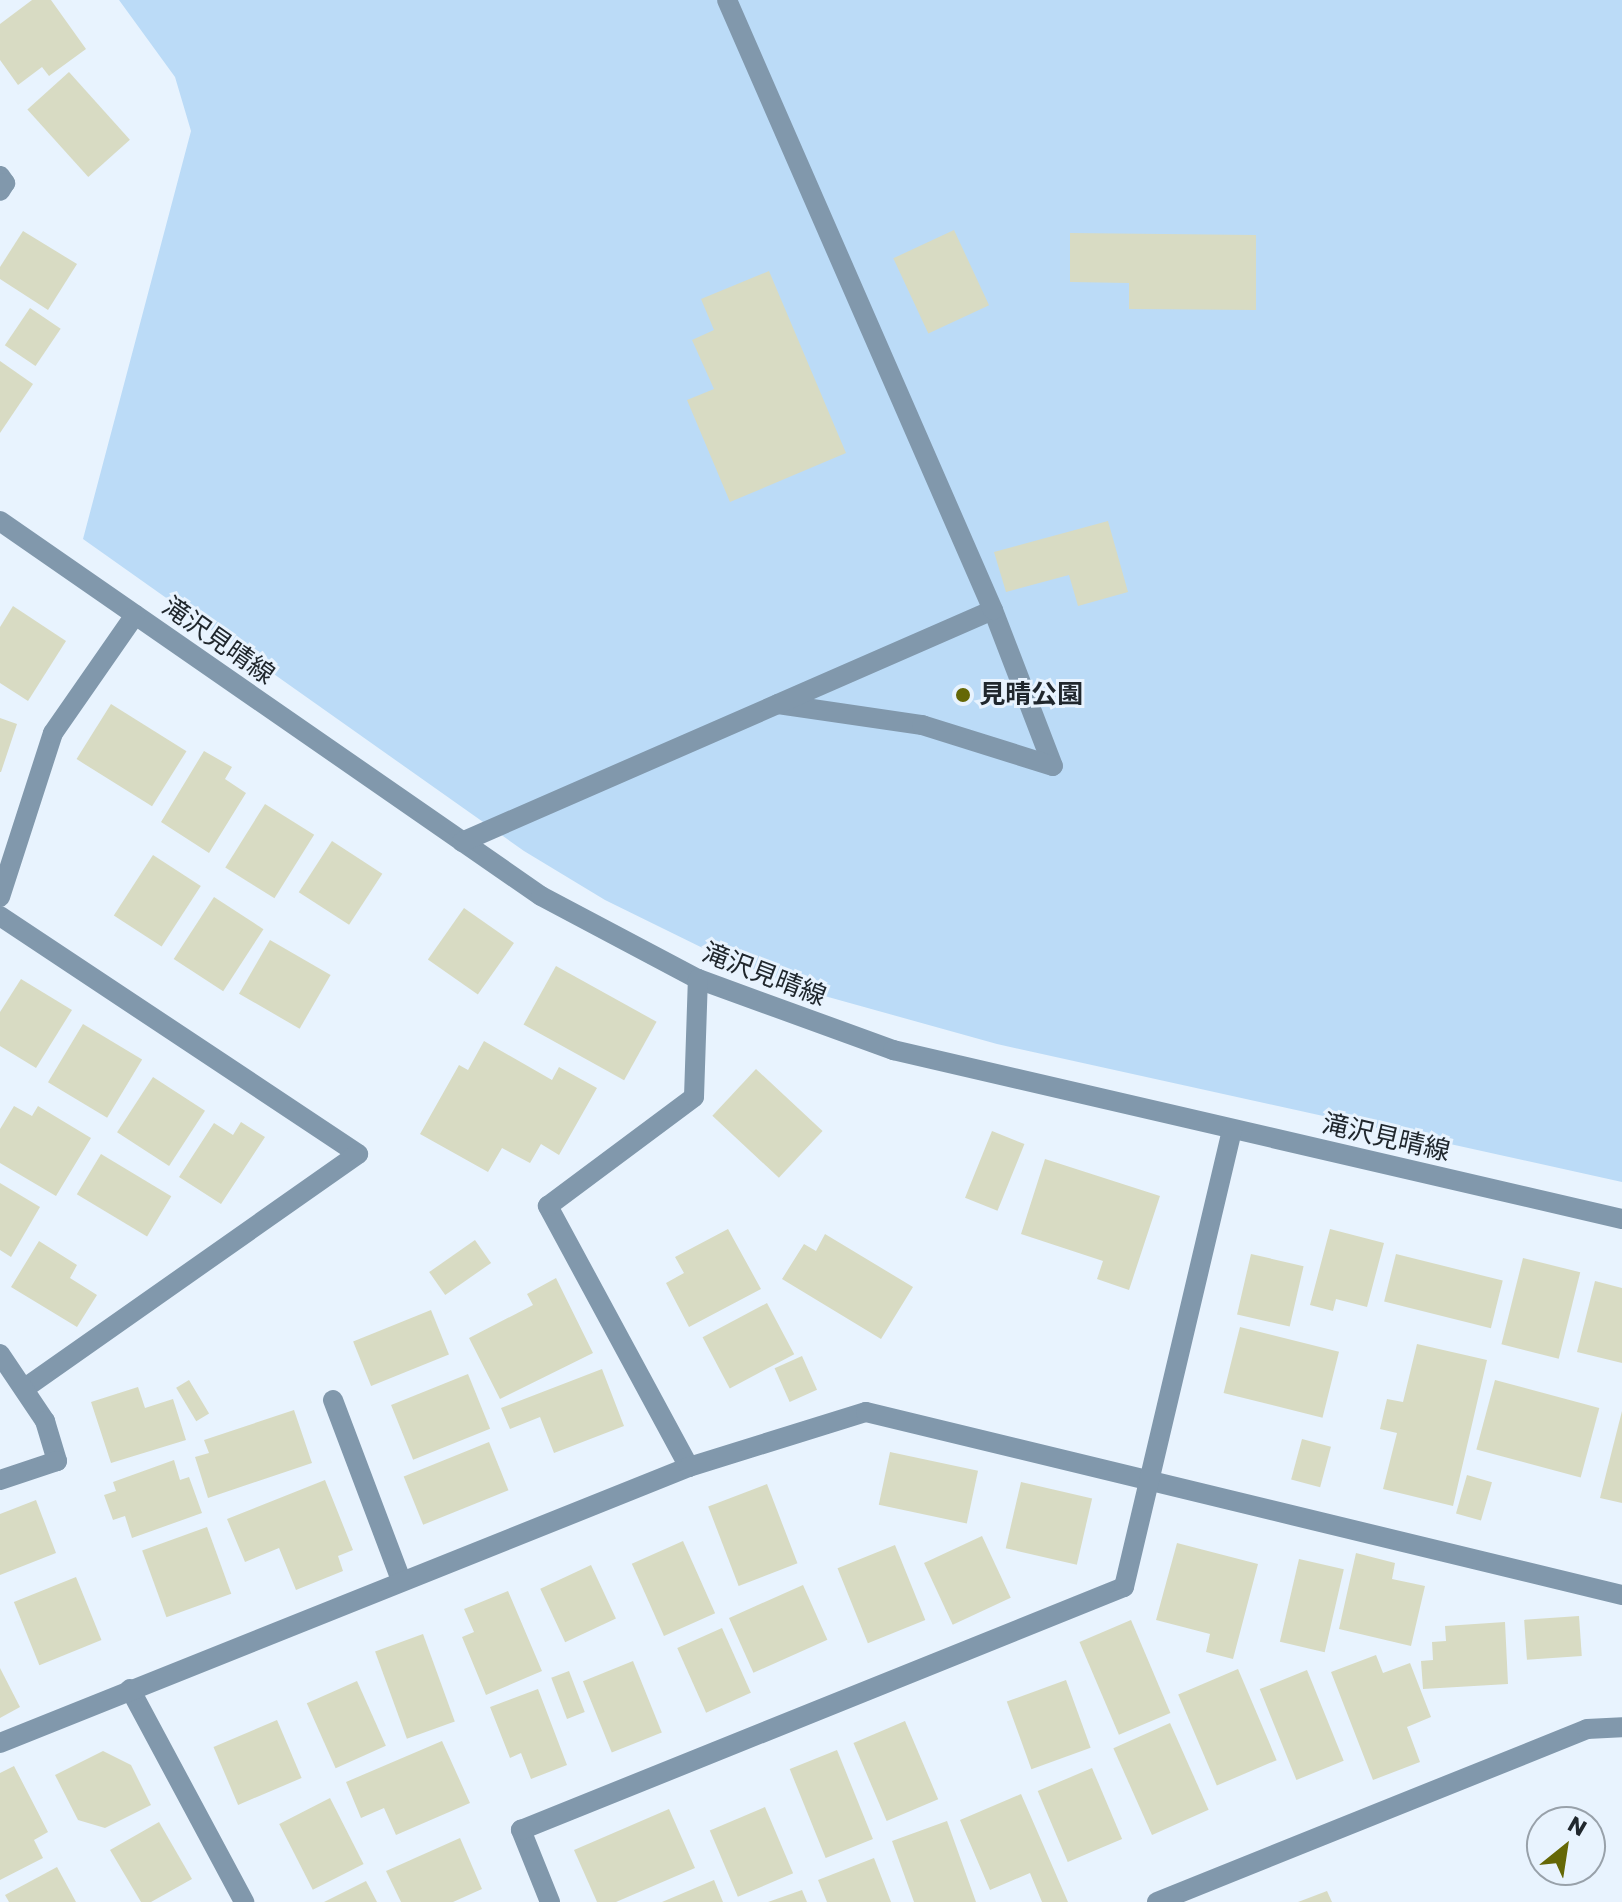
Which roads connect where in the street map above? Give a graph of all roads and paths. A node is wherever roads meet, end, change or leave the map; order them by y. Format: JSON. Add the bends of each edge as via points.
{"nodes":[{"id":1,"x":727,"y":0,"type":"edge"},
{"id":2,"x":0,"y":176,"type":"edge"},
{"id":3,"x":0,"y":191,"type":"edge"},
{"id":4,"x":0,"y":521,"type":"edge"},
{"id":5,"x":993,"y":610,"type":"junction"},
{"id":6,"x":135,"y":615,"type":"junction"},
{"id":7,"x":778,"y":704,"type":"junction"},
{"id":8,"x":462,"y":842,"type":"junction"},
{"id":9,"x":0,"y":897,"type":"edge"},
{"id":10,"x":0,"y":916,"type":"edge"},
{"id":11,"x":698,"y":979,"type":"junction"},
{"id":12,"x":1232,"y":1130,"type":"junction"},
{"id":13,"x":1622,"y":1219,"type":"edge"},
{"id":14,"x":0,"y":1354,"type":"edge"},
{"id":15,"x":25,"y":1388,"type":"junction"},
{"id":16,"x":333,"y":1400,"type":"dead end"},
{"id":17,"x":689,"y":1467,"type":"junction"},
{"id":18,"x":0,"y":1480,"type":"edge"},
{"id":19,"x":1149,"y":1484,"type":"junction"},
{"id":20,"x":401,"y":1580,"type":"junction"},
{"id":21,"x":1622,"y":1595,"type":"edge"},
{"id":22,"x":130,"y":1689,"type":"junction"},
{"id":23,"x":1622,"y":1727,"type":"edge"},
{"id":24,"x":0,"y":1743,"type":"edge"},
{"id":25,"x":244,"y":1902,"type":"edge"},
{"id":26,"x":550,"y":1902,"type":"edge"},
{"id":27,"x":1157,"y":1902,"type":"edge"}],
"edges":[{"from":1,"to":5,"type":"street"},
{"from":2,"to":3,"type":"street","via":[[5,183]]},
{"from":4,"to":6,"type":"street","name":"滝沢見晴線"},
{"from":5,"to":7,"type":"street"},
{"from":5,"to":7,"type":"street","via":[[1053,766],[922,725]]},
{"from":6,"to":8,"type":"street","name":"滝沢見晴線"},
{"from":6,"to":9,"type":"street","via":[[53,733]]},
{"from":7,"to":8,"type":"street"},
{"from":8,"to":11,"type":"street","name":"滝沢見晴線","via":[[541,896]]},
{"from":10,"to":15,"type":"street","via":[[358,1154]]},
{"from":11,"to":12,"type":"street","name":"滝沢見晴線","via":[[893,1050]]},
{"from":11,"to":17,"type":"street","via":[[694,1097],[548,1206]]},
{"from":12,"to":13,"type":"street","name":"滝沢見晴線"},
{"from":12,"to":19,"type":"street"},
{"from":14,"to":15,"type":"street"},
{"from":15,"to":18,"type":"street","via":[[45,1421],[57,1461]]},
{"from":16,"to":20,"type":"street"},
{"from":17,"to":19,"type":"street","via":[[866,1412]]},
{"from":17,"to":20,"type":"street"},
{"from":19,"to":21,"type":"street"},
{"from":19,"to":26,"type":"street","via":[[1124,1587],[521,1830]]},
{"from":20,"to":22,"type":"street"},
{"from":22,"to":24,"type":"street"},
{"from":22,"to":25,"type":"street"},
{"from":23,"to":27,"type":"street","via":[[1587,1729]]}]}
